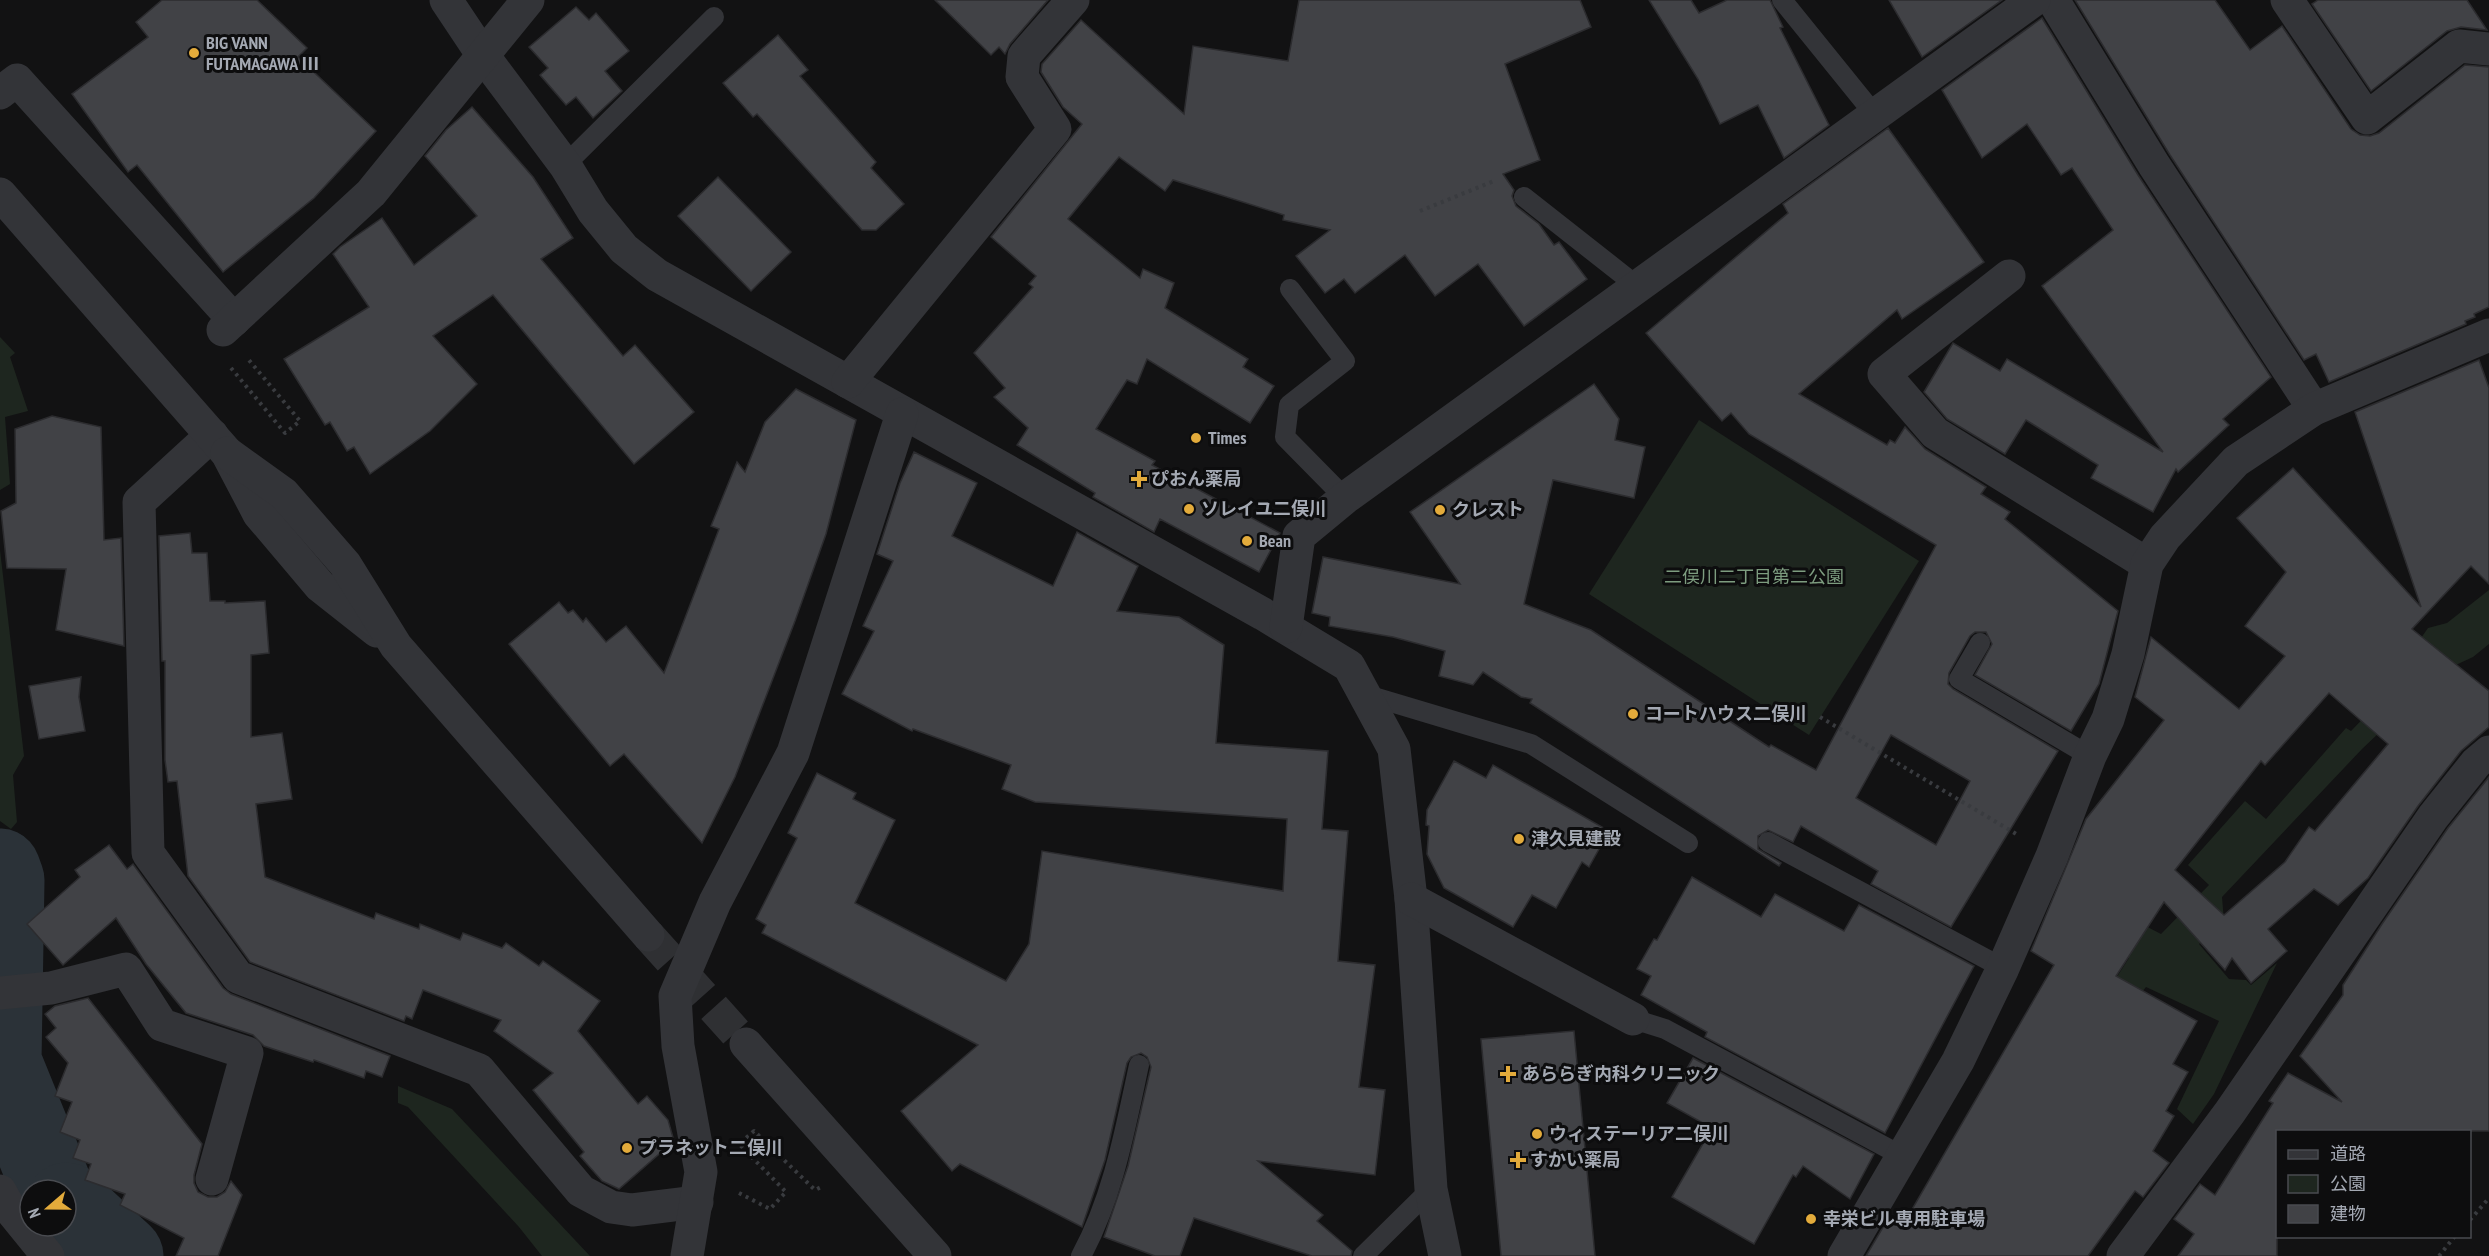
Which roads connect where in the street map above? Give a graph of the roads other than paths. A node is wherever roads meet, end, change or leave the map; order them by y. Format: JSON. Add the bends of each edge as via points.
{"nodes":[{"id":1,"x":446,"y":0,"type":"edge"},
{"id":2,"x":528,"y":0,"type":"edge"},
{"id":3,"x":1074,"y":0,"type":"edge"},
{"id":4,"x":1782,"y":0,"type":"edge"},
{"id":5,"x":2034,"y":0,"type":"edge"},
{"id":6,"x":2053,"y":0,"type":"edge"},
{"id":7,"x":2287,"y":0,"type":"edge"},
{"id":8,"x":714,"y":17,"type":"dead end"},
{"id":9,"x":2489,"y":49,"type":"edge"},
{"id":10,"x":482,"y":54,"type":"junction"},
{"id":11,"x":0,"y":93,"type":"edge"},
{"id":12,"x":1875,"y":115,"type":"junction"},
{"id":13,"x":565,"y":165,"type":"junction"},
{"id":14,"x":0,"y":194,"type":"edge"},
{"id":15,"x":1524,"y":198,"type":"road end"},
{"id":16,"x":2009,"y":276,"type":"dead end"},
{"id":17,"x":1637,"y":286,"type":"junction"},
{"id":18,"x":1290,"y":289,"type":"dead end"},
{"id":19,"x":2489,"y":335,"type":"edge"},
{"id":20,"x":848,"y":382,"type":"junction"},
{"id":21,"x":2313,"y":409,"type":"junction"},
{"id":22,"x":902,"y":414,"type":"junction"},
{"id":23,"x":220,"y":444,"type":"junction"},
{"id":24,"x":1345,"y":498,"type":"junction"},
{"id":25,"x":2147,"y":564,"type":"junction"},
{"id":26,"x":1286,"y":627,"type":"junction"},
{"id":27,"x":1980,"y":643,"type":"dead end"},
{"id":28,"x":1364,"y":694,"type":"junction"},
{"id":29,"x":2489,"y":752,"type":"edge"},
{"id":30,"x":2090,"y":756,"type":"junction"},
{"id":31,"x":1768,"y":842,"type":"dead end"},
{"id":32,"x":1688,"y":843,"type":"dead end"},
{"id":33,"x":1411,"y":899,"type":"junction"},
{"id":34,"x":648,"y":935,"type":"tunnel mouth"},
{"id":35,"x":2003,"y":968,"type":"junction"},
{"id":36,"x":0,"y":993,"type":"edge"},
{"id":37,"x":1633,"y":1020,"type":"joint"},
{"id":38,"x":746,"y":1044,"type":"tunnel mouth"},
{"id":39,"x":1139,"y":1065,"type":"dead end"},
{"id":40,"x":1904,"y":1157,"type":"junction"},
{"id":41,"x":213,"y":1179,"type":"dead end"},
{"id":42,"x":699,"y":1187,"type":"junction"},
{"id":43,"x":1431,"y":1189,"type":"junction"},
{"id":44,"x":0,"y":1191,"type":"edge"},
{"id":45,"x":48,"y":1256,"type":"edge"},
{"id":46,"x":687,"y":1256,"type":"edge"},
{"id":47,"x":935,"y":1256,"type":"edge"},
{"id":48,"x":1081,"y":1256,"type":"edge"},
{"id":49,"x":1364,"y":1256,"type":"edge"},
{"id":50,"x":1445,"y":1256,"type":"edge"},
{"id":51,"x":1844,"y":1256,"type":"edge"},
{"id":52,"x":2123,"y":1256,"type":"edge"}],
"edges":[{"from":1,"to":10,"type":"street"},
{"from":2,"to":10,"type":"street"},
{"from":3,"to":20,"type":"street","via":[[1024,56],[1022,77],[1055,129]]},
{"from":4,"to":12,"type":"lane"},
{"from":5,"to":12,"type":"street"},
{"from":6,"to":21,"type":"street","via":[[2154,165]]},
{"from":7,"to":9,"type":"street","via":[[2367,118],[2459,46]]},
{"from":8,"to":13,"type":"lane"},
{"from":10,"to":11,"type":"street","via":[[371,193],[229,325],[17,80]]},
{"from":10,"to":13,"type":"street"},
{"from":12,"to":17,"type":"street"},
{"from":13,"to":20,"type":"street","via":[[593,211],[624,249],[657,275]]},
{"from":14,"to":23,"type":"street"},
{"from":15,"to":17,"type":"lane"},
{"from":16,"to":25,"type":"street","via":[[1884,374],[1935,433]]},
{"from":17,"to":24,"type":"street"},
{"from":18,"to":24,"type":"lane","via":[[1345,361],[1289,405],[1285,437]]},
{"from":19,"to":21,"type":"street"},
{"from":20,"to":22,"type":"street"},
{"from":21,"to":25,"type":"street","via":[[2236,460],[2165,537]]},
{"from":22,"to":26,"type":"street"},
{"from":22,"to":42,"type":"street","via":[[793,753],[715,902],[675,996],[678,1046]]},
{"from":23,"to":34,"type":"street","via":[[259,514],[320,586],[396,646]]},
{"from":23,"to":42,"type":"street","via":[[140,502],[148,853],[238,977],[479,1070],[581,1191],[610,1207],[632,1210]]},
{"from":24,"to":26,"type":"street","via":[[1299,536]]},
{"from":25,"to":30,"type":"street","via":[[2124,665],[2108,718]]},
{"from":26,"to":28,"type":"street","via":[[1349,666]]},
{"from":27,"to":30,"type":"lane","via":[[1959,678]]},
{"from":28,"to":32,"type":"lane","via":[[1531,744]]},
{"from":28,"to":33,"type":"street","via":[[1394,749]]},
{"from":29,"to":52,"type":"street","via":[[2433,817],[2230,1112]]},
{"from":30,"to":35,"type":"street"},
{"from":31,"to":35,"type":"lane"},
{"from":33,"to":37,"type":"street"},
{"from":33,"to":43,"type":"street"},
{"from":35,"to":40,"type":"street","via":[[1958,1061]]},
{"from":36,"to":41,"type":"street","via":[[51,988],[126,969],[162,1025],[247,1053]]},
{"from":37,"to":40,"type":"lane","via":[[1665,1029]]},
{"from":38,"to":47,"type":"street"},
{"from":39,"to":48,"type":"lane","via":[[1115,1171]]},
{"from":40,"to":51,"type":"street"},
{"from":42,"to":46,"type":"street"},
{"from":43,"to":49,"type":"lane"},
{"from":43,"to":50,"type":"street"},
{"from":44,"to":45,"type":"street"}]}
